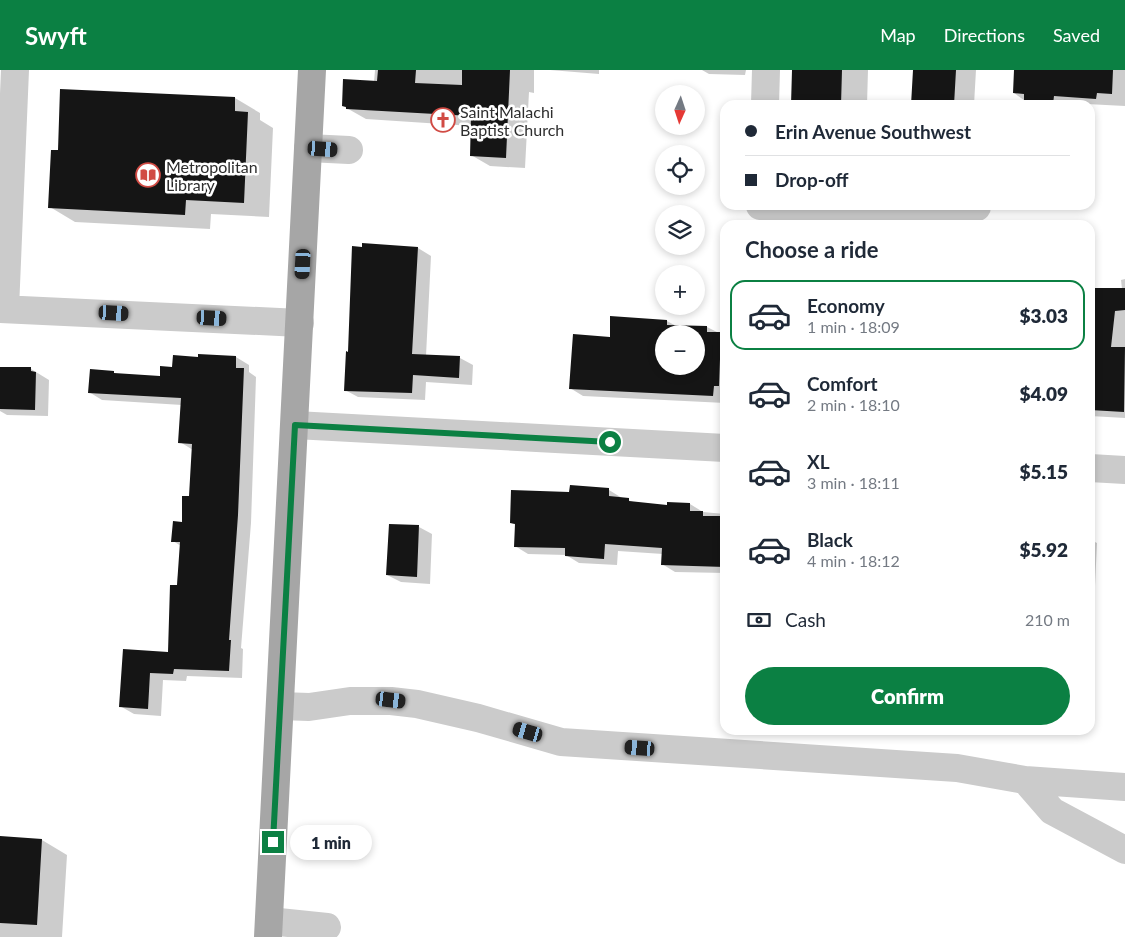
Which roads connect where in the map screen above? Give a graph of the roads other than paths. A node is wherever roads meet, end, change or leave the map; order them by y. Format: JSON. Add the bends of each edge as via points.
{"nodes":[{"id":1,"x":15,"y":70,"type":"edge"},
{"id":2,"x":312,"y":70,"type":"edge"},
{"id":3,"x":766,"y":70,"type":"edge"},
{"id":4,"x":765,"y":100,"type":"edge"},
{"id":5,"x":308,"y":148,"type":"junction"},
{"id":6,"x":349,"y":150,"type":"dead end"},
{"id":7,"x":940,"y":210,"type":"edge"},
{"id":8,"x":760,"y":212,"type":"edge"},
{"id":9,"x":4,"y":220,"type":"edge"},
{"id":10,"x":3,"y":309,"type":"edge"},
{"id":11,"x":300,"y":323,"type":"junction"},
{"id":12,"x":295,"y":425,"type":"junction"},
{"id":13,"x":720,"y":448,"type":"edge"},
{"id":14,"x":1095,"y":468,"type":"edge"},
{"id":15,"x":1125,"y":470,"type":"edge"},
{"id":16,"x":280,"y":706,"type":"junction"},
{"id":17,"x":1025,"y":780,"type":"junction"},
{"id":18,"x":1125,"y":787,"type":"edge"},
{"id":19,"x":1125,"y":850,"type":"edge"},
{"id":20,"x":326,"y":927,"type":"dead end"},
{"id":21,"x":268,"y":929,"type":"edge"}],
"edges":[{"from":1,"to":9,"type":"street"},
{"from":2,"to":5,"type":"main road"},
{"from":3,"to":4,"type":"street"},
{"from":5,"to":6,"type":"street"},
{"from":5,"to":11,"type":"main road"},
{"from":7,"to":8,"type":"street"},
{"from":9,"to":10,"type":"street"},
{"from":10,"to":11,"type":"street"},
{"from":11,"to":12,"type":"main road"},
{"from":12,"to":13,"type":"street"},
{"from":12,"to":16,"type":"main road"},
{"from":14,"to":15,"type":"street"},
{"from":16,"to":17,"type":"street","via":[[309,707],[391,700],[478,718],[561,742],[957,768]]},
{"from":16,"to":21,"type":"main road"},
{"from":17,"to":18,"type":"street"},
{"from":17,"to":19,"type":"street","via":[[1052,811]]},
{"from":20,"to":21,"type":"street"}]}
